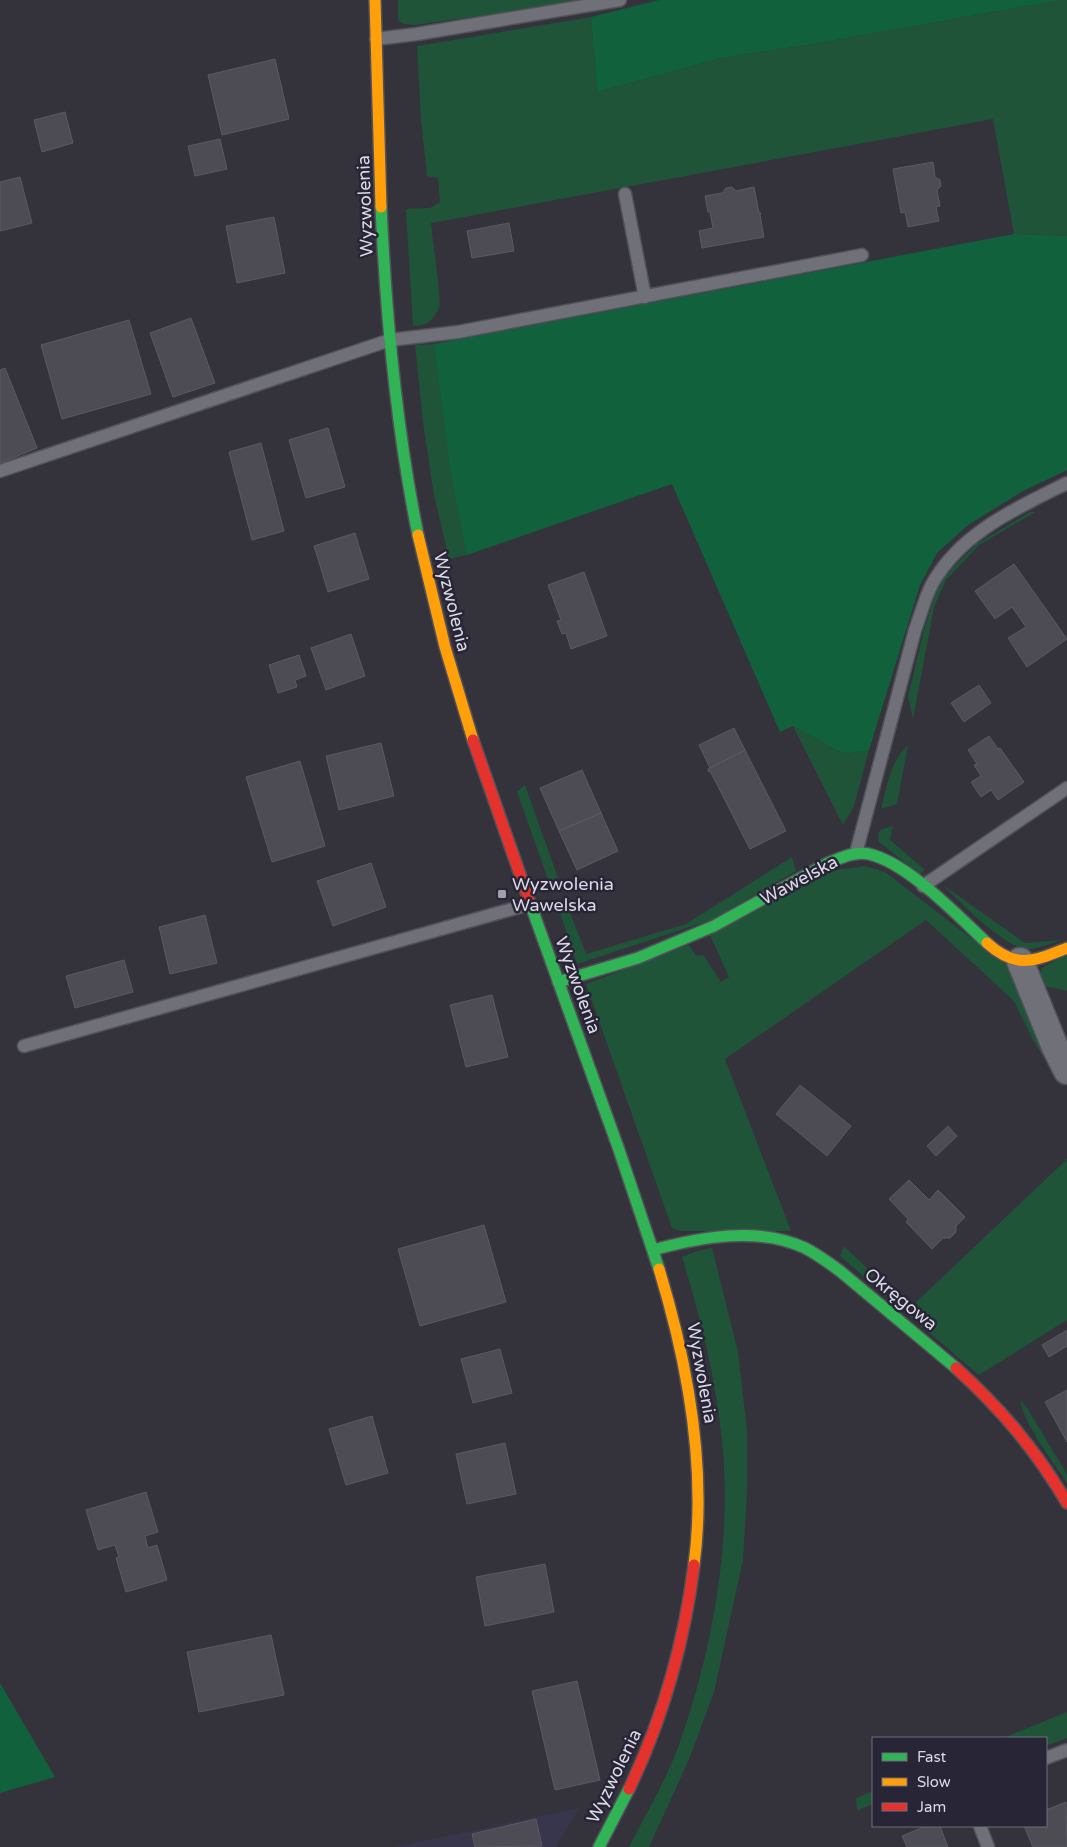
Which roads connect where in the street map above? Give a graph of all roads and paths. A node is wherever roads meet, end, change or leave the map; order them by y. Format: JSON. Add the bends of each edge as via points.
{"nodes":[{"id":1,"x":374,"y":0,"type":"edge"},
{"id":2,"x":620,"y":0,"type":"edge"},
{"id":3,"x":376,"y":39,"type":"junction"},
{"id":4,"x":625,"y":194,"type":"dead end"},
{"id":5,"x":862,"y":255,"type":"dead end"},
{"id":6,"x":644,"y":297,"type":"junction"},
{"id":7,"x":390,"y":340,"type":"junction"},
{"id":8,"x":0,"y":471,"type":"edge"},
{"id":9,"x":1067,"y":483,"type":"edge"},
{"id":10,"x":1067,"y":788,"type":"edge"},
{"id":11,"x":856,"y":854,"type":"junction"},
{"id":12,"x":923,"y":886,"type":"junction"},
{"id":13,"x":530,"y":904,"type":"junction"},
{"id":14,"x":1067,"y":948,"type":"edge"},
{"id":15,"x":1020,"y":962,"type":"junction"},
{"id":16,"x":558,"y":982,"type":"junction"},
{"id":17,"x":24,"y":1046,"type":"dead end"},
{"id":18,"x":1067,"y":1071,"type":"edge"},
{"id":19,"x":653,"y":1250,"type":"junction"},
{"id":20,"x":1067,"y":1503,"type":"edge"},
{"id":21,"x":1067,"y":1750,"type":"edge"},
{"id":22,"x":1047,"y":1758,"type":"edge"},
{"id":23,"x":980,"y":1827,"type":"edge"},
{"id":24,"x":599,"y":1847,"type":"edge"},
{"id":25,"x":988,"y":1847,"type":"edge"}],
"edges":[{"from":1,"to":3,"type":"street","name":"Wyzwolenia"},
{"from":2,"to":3,"type":"lane"},
{"from":3,"to":7,"type":"street","name":"Wyzwolenia"},
{"from":4,"to":6,"type":"lane"},
{"from":5,"to":6,"type":"lane"},
{"from":6,"to":7,"type":"lane","via":[[458,332]]},
{"from":7,"to":8,"type":"lane"},
{"from":7,"to":13,"type":"street","name":"Wyzwolenia","via":[[403,450],[423,558],[467,722]]},
{"from":9,"to":11,"type":"lane","via":[[979,531],[954,553],[938,574],[927,595],[916,630]]},
{"from":10,"to":12,"type":"lane"},
{"from":11,"to":12,"type":"street","name":"Wawelska","via":[[878,857]]},
{"from":11,"to":16,"type":"street","name":"Wawelska","via":[[828,862],[714,926],[638,958]]},
{"from":12,"to":15,"type":"street","name":"Wawelska","via":[[996,950]]},
{"from":13,"to":16,"type":"street","name":"Wyzwolenia"},
{"from":13,"to":17,"type":"lane"},
{"from":14,"to":15,"type":"street"},
{"from":15,"to":18,"type":"street"},
{"from":16,"to":19,"type":"street","name":"Wyzwolenia"},
{"from":19,"to":20,"type":"street","name":"Okręgowa","via":[[708,1238],[744,1236],[775,1238],[798,1244],[816,1254],[969,1379],[1029,1444]]},
{"from":19,"to":24,"type":"street","name":"Wyzwolenia","via":[[675,1323],[693,1414],[699,1506],[694,1571],[684,1638],[654,1735]]},
{"from":21,"to":22,"type":"lane"},
{"from":23,"to":25,"type":"lane"}]}
